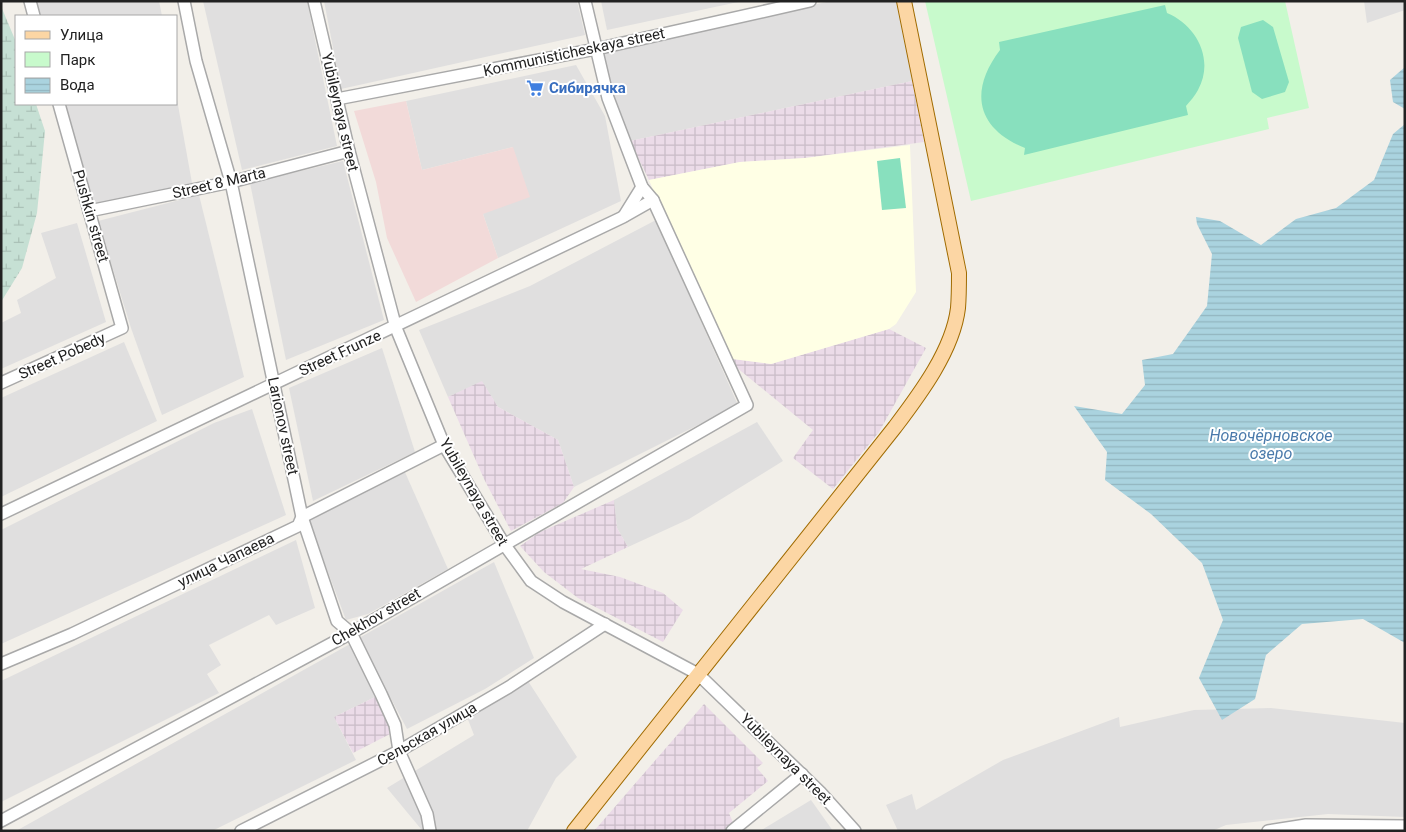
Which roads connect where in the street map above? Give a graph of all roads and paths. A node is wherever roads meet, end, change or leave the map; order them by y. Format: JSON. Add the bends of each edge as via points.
{"nodes":[{"id":1,"x":30,"y":1,"type":"edge"},
{"id":2,"x":184,"y":1,"type":"edge"},
{"id":3,"x":314,"y":1,"type":"edge"},
{"id":4,"x":585,"y":1,"type":"edge"},
{"id":5,"x":810,"y":1,"type":"edge"},
{"id":6,"x":904,"y":1,"type":"edge"},
{"id":7,"x":34,"y":15,"type":"edge"},
{"id":8,"x":596,"y":49,"type":"junction"},
{"id":9,"x":337,"y":99,"type":"junction"},
{"id":10,"x":59,"y":105,"type":"edge"},
{"id":11,"x":349,"y":150,"type":"junction"},
{"id":12,"x":230,"y":182,"type":"junction"},
{"id":13,"x":642,"y":187,"type":"junction"},
{"id":14,"x":653,"y":200,"type":"junction"},
{"id":15,"x":89,"y":211,"type":"junction"},
{"id":16,"x":623,"y":217,"type":"junction"},
{"id":17,"x":122,"y":328,"type":"joint"},
{"id":18,"x":396,"y":328,"type":"junction"},
{"id":19,"x":1,"y":383,"type":"edge"},
{"id":20,"x":274,"y":383,"type":"junction"},
{"id":21,"x":444,"y":445,"type":"junction"},
{"id":22,"x":1,"y":514,"type":"edge"},
{"id":23,"x":302,"y":517,"type":"junction"},
{"id":24,"x":504,"y":544,"type":"junction"},
{"id":25,"x":605,"y":624,"type":"junction"},
{"id":26,"x":351,"y":633,"type":"junction"},
{"id":27,"x":1,"y":664,"type":"edge"},
{"id":28,"x":698,"y":674,"type":"junction"},
{"id":29,"x":399,"y":752,"type":"junction"},
{"id":30,"x":802,"y":774,"type":"junction"},
{"id":31,"x":1,"y":821,"type":"edge"},
{"id":32,"x":1405,"y":826,"type":"edge"},
{"id":33,"x":241,"y":831,"type":"edge"},
{"id":34,"x":430,"y":831,"type":"edge"},
{"id":35,"x":574,"y":831,"type":"edge"},
{"id":36,"x":732,"y":831,"type":"edge"},
{"id":37,"x":855,"y":831,"type":"edge"},
{"id":38,"x":1268,"y":831,"type":"edge"}],
"edges":[{"from":1,"to":7,"type":"street"},
{"from":2,"to":12,"type":"street","name":"Larionov street","via":[[196,61]]},
{"from":3,"to":9,"type":"street","name":"Yubileynaya street"},
{"from":4,"to":8,"type":"street"},
{"from":5,"to":8,"type":"street","name":"Kommunisticheskaya street"},
{"from":6,"to":28,"type":"main road","via":[[959,273],[958,310],[944,352],[925,387]]},
{"from":8,"to":9,"type":"street","name":"Kommunisticheskaya street"},
{"from":8,"to":13,"type":"street","via":[[608,98]]},
{"from":9,"to":11,"type":"street","name":"Yubileynaya street"},
{"from":10,"to":15,"type":"street","name":"Pushkin street"},
{"from":11,"to":12,"type":"street","name":"Street 8 Marta"},
{"from":11,"to":18,"type":"street","name":"Yubileynaya street"},
{"from":12,"to":15,"type":"street","name":"Street 8 Marta"},
{"from":12,"to":20,"type":"street","name":"Larionov street"},
{"from":13,"to":14,"type":"street"},
{"from":13,"to":16,"type":"street"},
{"from":14,"to":16,"type":"street","name":"Street Frunze"},
{"from":14,"to":24,"type":"street","name":"Chekhov street","via":[[747,405]]},
{"from":15,"to":17,"type":"street","name":"Pushkin street"},
{"from":16,"to":18,"type":"street","name":"Street Frunze"},
{"from":17,"to":19,"type":"street","name":"Street Pobedy"},
{"from":18,"to":20,"type":"street","name":"Street Frunze"},
{"from":18,"to":21,"type":"street","name":"Yubileynaya street"},
{"from":20,"to":22,"type":"street","name":"Street Frunze"},
{"from":20,"to":23,"type":"street","name":"Larionov street"},
{"from":21,"to":23,"type":"street","name":"улица Чапаева"},
{"from":21,"to":24,"type":"street","name":"Yubileynaya street"},
{"from":23,"to":26,"type":"street","name":"Larionov street","via":[[336,621]]},
{"from":23,"to":27,"type":"street","name":"улица Чапаева","via":[[298,526],[72,634]]},
{"from":24,"to":25,"type":"street","name":"Yubileynaya street","via":[[531,581]]},
{"from":24,"to":26,"type":"street","name":"Chekhov street"},
{"from":25,"to":28,"type":"street","name":"Yubileynaya street"},
{"from":25,"to":29,"type":"street","name":"Сельская улица","via":[[509,687]]},
{"from":26,"to":29,"type":"street","name":"Larionov street","via":[[395,725]]},
{"from":26,"to":31,"type":"street","name":"Chekhov street"},
{"from":28,"to":30,"type":"street","name":"Yubileynaya street"},
{"from":28,"to":35,"type":"main road"},
{"from":29,"to":33,"type":"street","name":"Сельская улица"},
{"from":29,"to":34,"type":"street","name":"Larionov street","via":[[427,814]]},
{"from":30,"to":36,"type":"street"},
{"from":30,"to":37,"type":"street","name":"Yubileynaya street"},
{"from":32,"to":38,"type":"street","via":[[1306,825]]}]}
